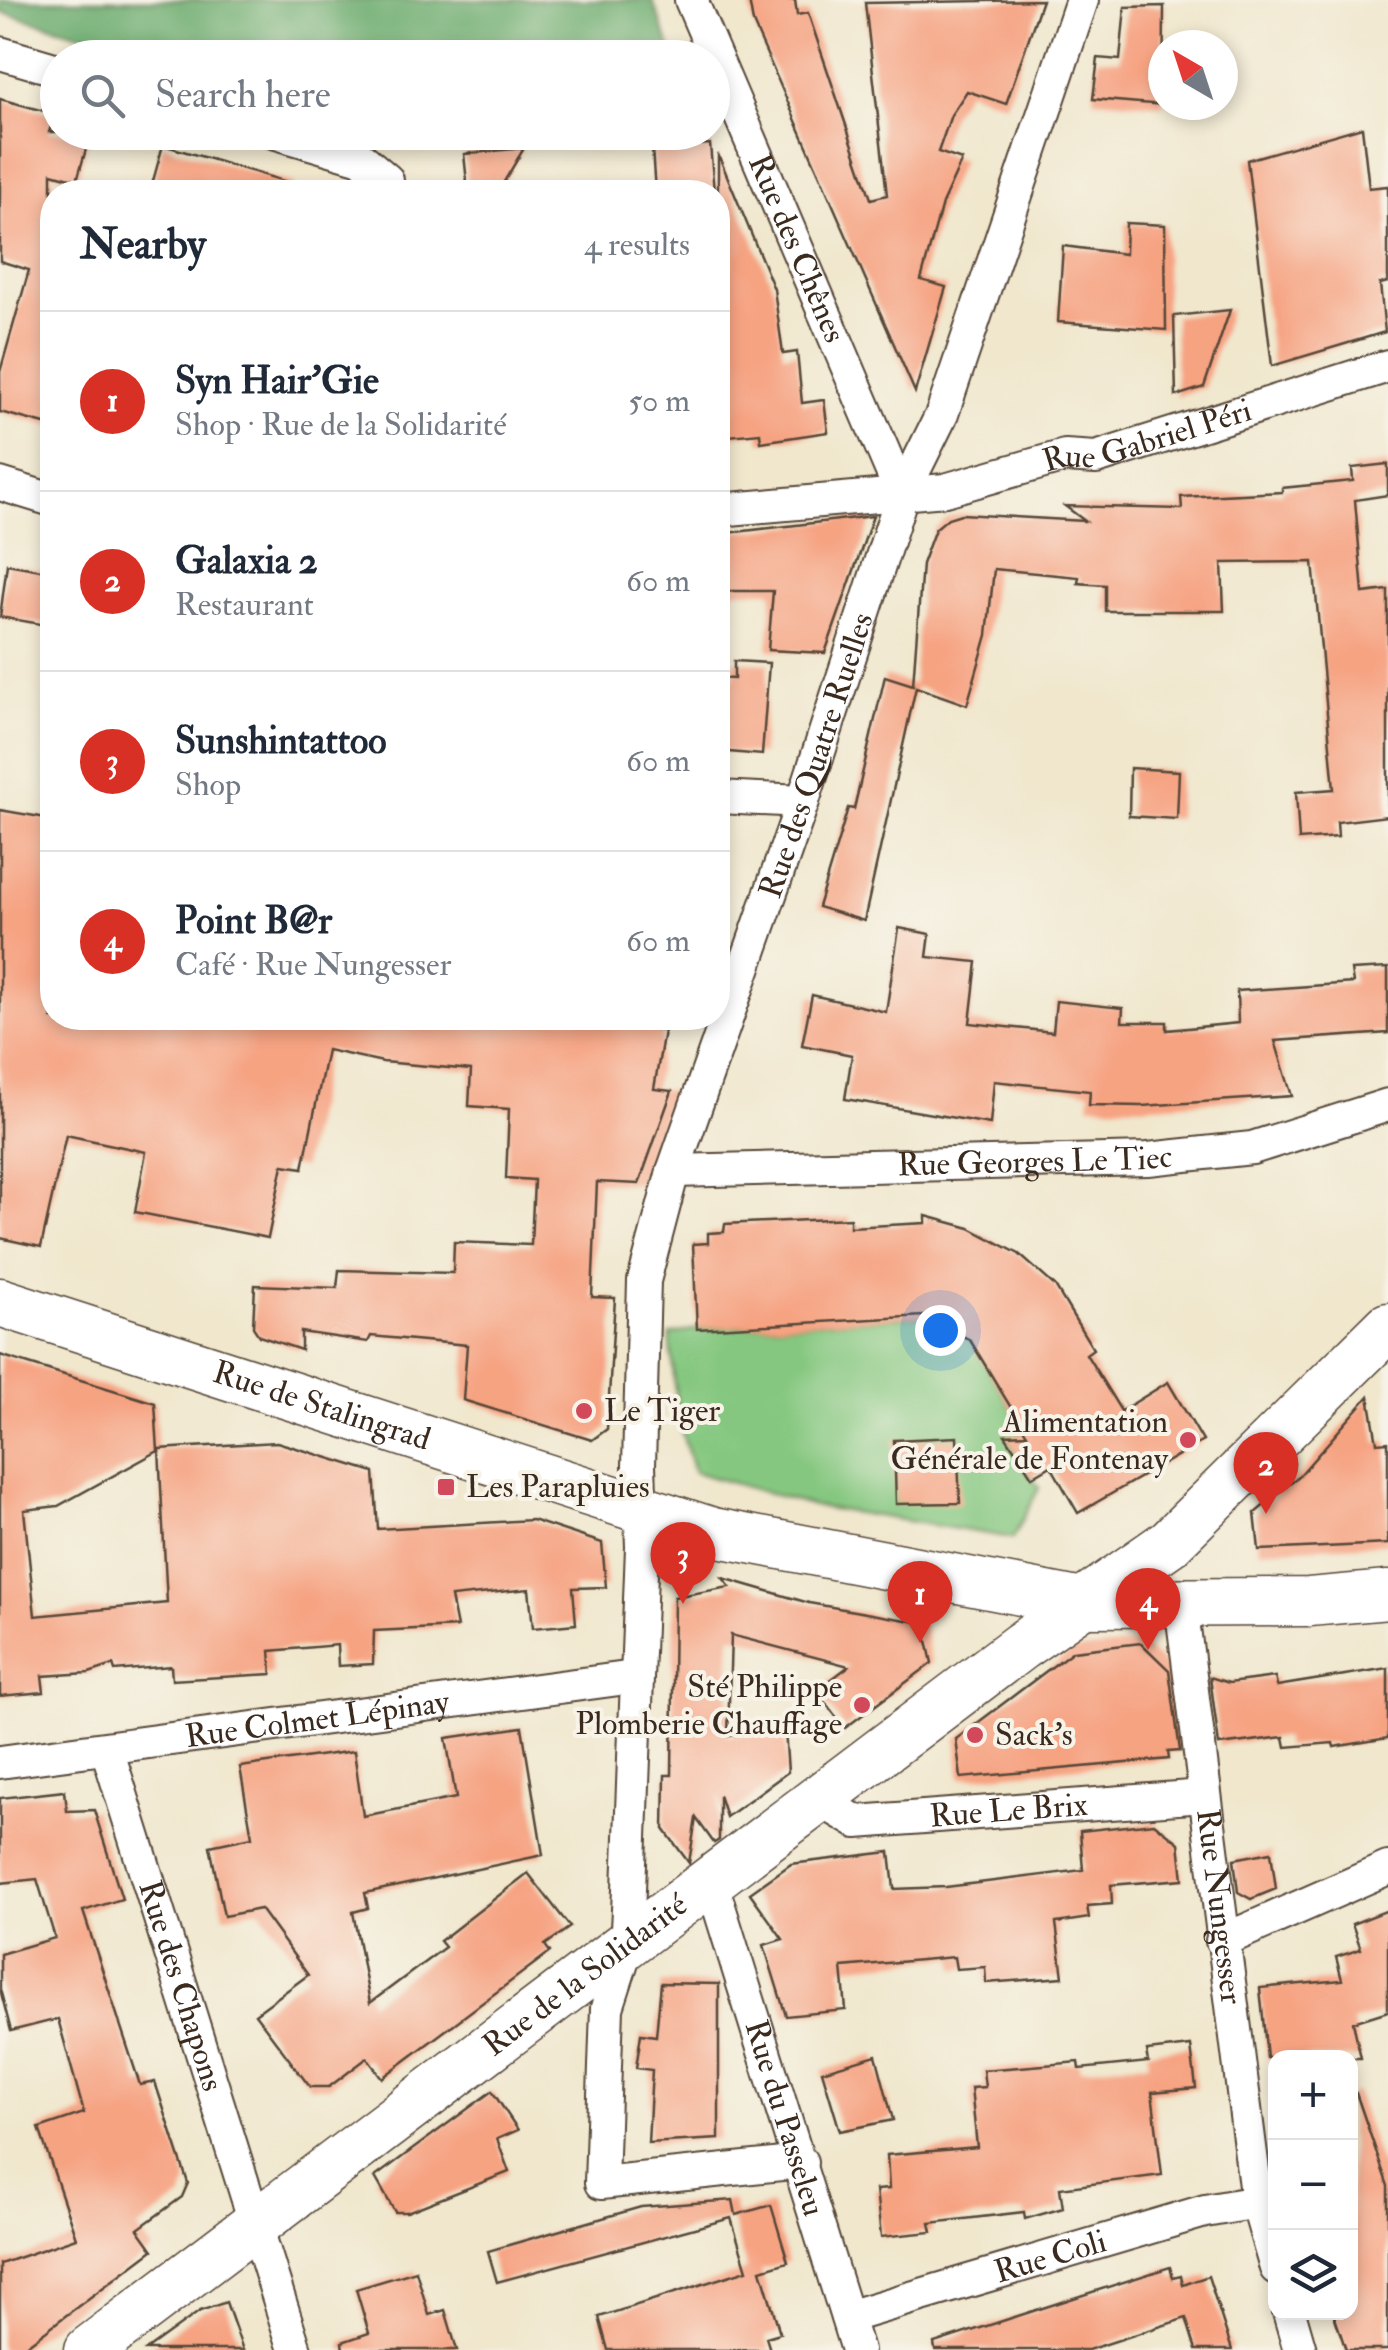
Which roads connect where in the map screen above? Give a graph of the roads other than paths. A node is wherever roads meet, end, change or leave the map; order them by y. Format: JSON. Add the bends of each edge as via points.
{"nodes":[{"id":1,"x":691,"y":0,"type":"edge"},
{"id":2,"x":1082,"y":0,"type":"edge"},
{"id":3,"x":708,"y":40,"type":"edge"},
{"id":4,"x":0,"y":53,"type":"edge"},
{"id":5,"x":40,"y":65,"type":"edge"},
{"id":6,"x":730,"y":91,"type":"edge"},
{"id":7,"x":334,"y":150,"type":"edge"},
{"id":8,"x":387,"y":180,"type":"edge"},
{"id":9,"x":1388,"y":366,"type":"edge"},
{"id":10,"x":0,"y":484,"type":"edge"},
{"id":11,"x":902,"y":495,"type":"junction"},
{"id":12,"x":40,"y":496,"type":"edge"},
{"id":13,"x":730,"y":509,"type":"edge"},
{"id":14,"x":730,"y":798,"type":"edge"},
{"id":15,"x":803,"y":801,"type":"junction"},
{"id":16,"x":730,"y":1009,"type":"edge"},
{"id":17,"x":723,"y":1030,"type":"edge"},
{"id":18,"x":1388,"y":1105,"type":"edge"},
{"id":19,"x":673,"y":1172,"type":"junction"},
{"id":20,"x":0,"y":1302,"type":"edge"},
{"id":21,"x":1388,"y":1326,"type":"edge"},
{"id":22,"x":642,"y":1508,"type":"junction"},
{"id":23,"x":1388,"y":1595,"type":"edge"},
{"id":24,"x":1084,"y":1602,"type":"junction"},
{"id":25,"x":1182,"y":1604,"type":"junction"},
{"id":26,"x":634,"y":1677,"type":"junction"},
{"id":27,"x":107,"y":1749,"type":"junction"},
{"id":28,"x":0,"y":1762,"type":"edge"},
{"id":29,"x":1204,"y":1796,"type":"junction"},
{"id":30,"x":820,"y":1800,"type":"junction"},
{"id":31,"x":1388,"y":1868,"type":"edge"},
{"id":32,"x":712,"y":1884,"type":"junction"},
{"id":33,"x":1222,"y":1941,"type":"junction"},
{"id":34,"x":626,"y":1949,"type":"junction"},
{"id":35,"x":801,"y":2162,"type":"junction"},
{"id":36,"x":1257,"y":2202,"type":"junction"},
{"id":37,"x":257,"y":2223,"type":"junction"},
{"id":38,"x":1268,"y":2240,"type":"edge"},
{"id":39,"x":847,"y":2317,"type":"junction"},
{"id":40,"x":1291,"y":2320,"type":"edge"},
{"id":41,"x":89,"y":2350,"type":"edge"},
{"id":42,"x":295,"y":2350,"type":"edge"},
{"id":43,"x":857,"y":2350,"type":"edge"},
{"id":44,"x":1300,"y":2350,"type":"edge"}],
"edges":[{"from":1,"to":3,"type":"street","name":"Rue des Chênes"},
{"from":2,"to":11,"type":"street","name":"Rue des Quatre Ruelles","via":[[942,414]]},
{"from":4,"to":5,"type":"street"},
{"from":6,"to":11,"type":"street","name":"Rue des Chênes"},
{"from":7,"to":8,"type":"street","via":[[361,158]]},
{"from":9,"to":11,"type":"street","name":"Rue Gabriel Péri","via":[[1096,458],[1066,456],[945,490]]},
{"from":10,"to":12,"type":"street"},
{"from":11,"to":13,"type":"street","name":"Rue Gabriel Péri"},
{"from":11,"to":15,"type":"street","name":"Rue des Quatre Ruelles"},
{"from":14,"to":15,"type":"street"},
{"from":15,"to":16,"type":"street","name":"Rue des Quatre Ruelles"},
{"from":17,"to":19,"type":"street","name":"Rue des Quatre Ruelles"},
{"from":18,"to":19,"type":"street","name":"Rue Georges Le Tiec","via":[[1252,1148],[1148,1160]]},
{"from":19,"to":22,"type":"street","name":"Rue des Quatre Ruelles","via":[[644,1281]]},
{"from":20,"to":22,"type":"street","name":"Rue de Stalingrad"},
{"from":21,"to":24,"type":"street","name":"Rue de la Solidarité","via":[[1169,1543]]},
{"from":22,"to":24,"type":"street","name":"Rue de Stalingrad","via":[[730,1536]]},
{"from":22,"to":26,"type":"street","name":"Rue des Quatre Ruelles"},
{"from":23,"to":25,"type":"street","name":"Rue de Stalingrad"},
{"from":24,"to":25,"type":"street","name":"Rue de Stalingrad"},
{"from":24,"to":30,"type":"street","name":"Rue de la Solidarité"},
{"from":25,"to":29,"type":"street","name":"Rue Nungesser"},
{"from":26,"to":27,"type":"street","name":"Rue Colmet Lépinay"},
{"from":26,"to":34,"type":"street","name":"Rue des Quatre Ruelles"},
{"from":27,"to":28,"type":"street","name":"Rue Colmet Lépinay"},
{"from":27,"to":37,"type":"street","name":"Rue des Chapons"},
{"from":29,"to":30,"type":"street","name":"Rue Le Brix","via":[[857,1822]]},
{"from":29,"to":33,"type":"street","name":"Rue Nungesser"},
{"from":30,"to":32,"type":"street","name":"Rue de la Solidarité"},
{"from":31,"to":33,"type":"street"},
{"from":32,"to":34,"type":"street","name":"Rue de la Solidarité"},
{"from":32,"to":35,"type":"street","name":"Rue du Passeleu"},
{"from":33,"to":36,"type":"street","name":"Rue Nungesser"},
{"from":34,"to":35,"type":"street","name":"Rue des Quatre Ruelles","via":[[607,2008],[601,2183]]},
{"from":34,"to":37,"type":"street","name":"Rue de la Solidarité"},
{"from":35,"to":39,"type":"street","name":"Rue du Passeleu"},
{"from":36,"to":38,"type":"street","name":"Rue Nungesser"},
{"from":36,"to":39,"type":"street","name":"Rue Coli","via":[[1205,2210]]},
{"from":37,"to":41,"type":"street","name":"Rue de la Solidarité"},
{"from":37,"to":42,"type":"street","name":"Rue des Chapons"},
{"from":39,"to":43,"type":"street","name":"Rue du Passeleu"},
{"from":40,"to":44,"type":"street"}]}
